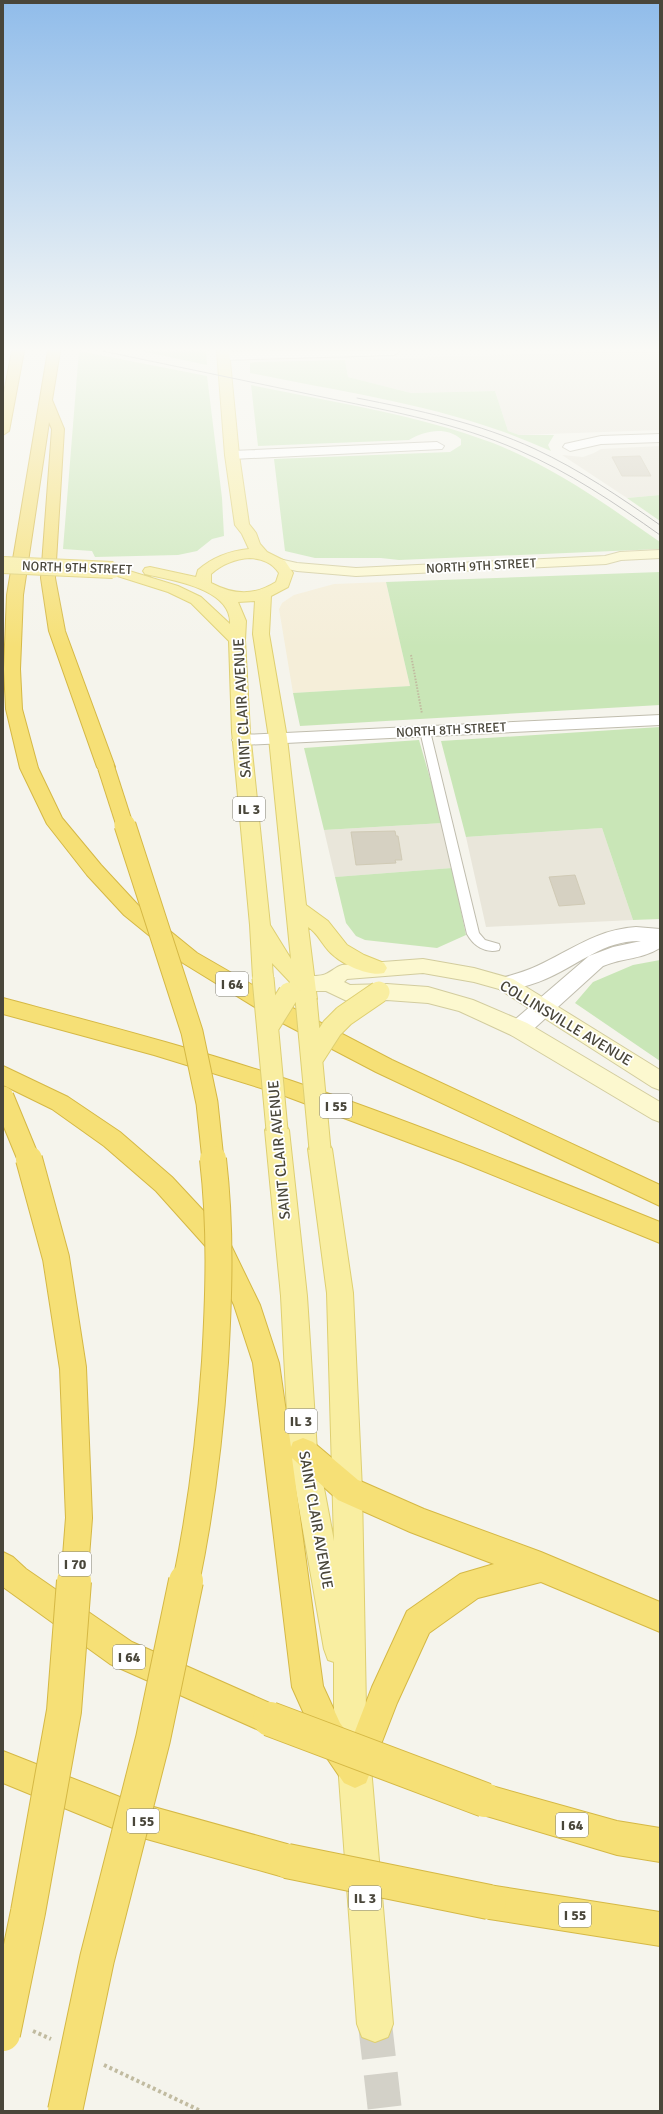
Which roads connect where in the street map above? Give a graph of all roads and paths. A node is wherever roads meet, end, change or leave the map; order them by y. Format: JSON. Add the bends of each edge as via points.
{"nodes":[{"id":1,"x":38,"y":450,"type":"edge"},
{"id":2,"x":57,"y":450,"type":"edge"},
{"id":3,"x":232,"y":450,"type":"edge"},
{"id":4,"x":354,"y":450,"type":"edge"},
{"id":5,"x":232,"y":455,"type":"junction"},
{"id":6,"x":236,"y":533,"type":"junction"},
{"id":7,"x":660,"y":554,"type":"edge"},
{"id":8,"x":227,"y":556,"type":"junction"},
{"id":9,"x":263,"y":556,"type":"junction"},
{"id":10,"x":606,"y":560,"type":"junction"},
{"id":11,"x":212,"y":563,"type":"junction"},
{"id":12,"x":279,"y":563,"type":"junction"},
{"id":13,"x":660,"y":563,"type":"edge"},
{"id":14,"x":3,"y":565,"type":"edge"},
{"id":15,"x":113,"y":570,"type":"junction"},
{"id":16,"x":150,"y":571,"type":"junction"},
{"id":17,"x":356,"y":572,"type":"junction"},
{"id":18,"x":283,"y":584,"type":"junction"},
{"id":19,"x":204,"y":585,"type":"junction"},
{"id":20,"x":16,"y":594,"type":"junction"},
{"id":21,"x":222,"y":594,"type":"junction"},
{"id":22,"x":262,"y":595,"type":"junction"},
{"id":23,"x":3,"y":620,"type":"edge"},
{"id":24,"x":237,"y":640,"type":"junction"},
{"id":25,"x":411,"y":655,"type":"dead end"},
{"id":26,"x":660,"y":720,"type":"edge"},
{"id":27,"x":425,"y":731,"type":"junction"},
{"id":28,"x":278,"y":738,"type":"junction"},
{"id":29,"x":242,"y":740,"type":"junction"},
{"id":30,"x":297,"y":908,"type":"junction"},
{"id":31,"x":260,"y":925,"type":"junction"},
{"id":32,"x":660,"y":937,"type":"edge"},
{"id":33,"x":494,"y":947,"type":"dead end"},
{"id":34,"x":377,"y":968,"type":"junction"},
{"id":35,"x":329,"y":983,"type":"junction"},
{"id":36,"x":506,"y":984,"type":"junction"},
{"id":37,"x":300,"y":992,"type":"junction"},
{"id":38,"x":379,"y":992,"type":"junction"},
{"id":39,"x":3,"y":1006,"type":"edge"},
{"id":40,"x":544,"y":1006,"type":"junction"},
{"id":41,"x":269,"y":1025,"type":"junction"},
{"id":42,"x":519,"y":1030,"type":"junction"},
{"id":43,"x":312,"y":1059,"type":"junction"},
{"id":44,"x":3,"y":1075,"type":"edge"},
{"id":45,"x":660,"y":1081,"type":"edge"},
{"id":46,"x":3,"y":1097,"type":"edge"},
{"id":47,"x":660,"y":1113,"type":"edge"},
{"id":48,"x":660,"y":1196,"type":"edge"},
{"id":49,"x":660,"y":1233,"type":"edge"},
{"id":50,"x":303,"y":1451,"type":"junction"},
{"id":51,"x":348,"y":1490,"type":"junction"},
{"id":52,"x":3,"y":1567,"type":"edge"},
{"id":53,"x":541,"y":1567,"type":"junction"},
{"id":54,"x":660,"y":1617,"type":"edge"},
{"id":55,"x":350,"y":1709,"type":"junction"},
{"id":56,"x":3,"y":1767,"type":"edge"},
{"id":57,"x":356,"y":1772,"type":"junction"},
{"id":58,"x":660,"y":1845,"type":"edge"},
{"id":59,"x":660,"y":1929,"type":"edge"},
{"id":60,"x":375,"y":2024,"type":"tunnel mouth"},
{"id":61,"x":3,"y":2034,"type":"edge"},
{"id":62,"x":64,"y":2111,"type":"edge"}],
"edges":[{"from":1,"to":20,"type":"highway","number":"I 64"},
{"from":2,"to":62,"type":"highway","bridge":true,"via":[[48,578],[57,631],[106,768],[192,1032],[207,1103],[217,1191],[220,1284],[210,1435],[187,1577],[153,1739],[97,1959]]},
{"from":3,"to":5,"type":"main road"},
{"from":4,"to":5,"type":"street"},
{"from":5,"to":6,"type":"main road"},
{"from":6,"to":8,"type":"main road"},
{"from":6,"to":9,"type":"main road","via":[[249,533],[253,545]]},
{"from":7,"to":10,"type":"main road","name":"NORTH 9TH STREET","via":[[620,556]]},
{"from":8,"to":9,"type":"main road","name":"NORTH 9TH STREET"},
{"from":8,"to":11,"type":"main road","name":"NORTH 9TH STREET"},
{"from":9,"to":12,"type":"main road"},
{"from":10,"to":13,"type":"main road","name":"NORTH 9TH STREET","via":[[624,564]]},
{"from":10,"to":17,"type":"main road","name":"NORTH 9TH STREET"},
{"from":11,"to":16,"type":"main road","name":"NORTH 9TH STREET"},
{"from":11,"to":19,"type":"main road","via":[[203,573]]},
{"from":12,"to":17,"type":"main road","name":"NORTH 9TH STREET"},
{"from":12,"to":18,"type":"main road","via":[[286,573]]},
{"from":14,"to":15,"type":"main road","name":"NORTH 9TH STREET","bridge":true},
{"from":15,"to":16,"type":"main road","name":"NORTH 9TH STREET"},
{"from":15,"to":24,"type":"main road","via":[[173,589],[196,600]]},
{"from":16,"to":19,"type":"main road","name":"NORTH 9TH STREET"},
{"from":17,"to":18,"type":"main road","name":"NORTH 9TH STREET"},
{"from":18,"to":22,"type":"main road"},
{"from":19,"to":21,"type":"main road","name":"NORTH 9TH STREET"},
{"from":20,"to":23,"type":"highway"},
{"from":20,"to":48,"type":"highway","number":"I 64","via":[[12,670],[14,710],[29,768],[54,820],[94,870],[131,910],[190,958],[279,1011],[384,1066]]},
{"from":21,"to":22,"type":"main road","via":[[244,597]]},
{"from":21,"to":24,"type":"main road","name":"SAINT CLAIR AVENUE","number":"IL 3","via":[[232,604],[238,621]]},
{"from":22,"to":28,"type":"main road","name":"SAINT CLAIR AVENUE","via":[[261,634]]},
{"from":24,"to":29,"type":"main road","name":"SAINT CLAIR AVENUE","number":"IL 3"},
{"from":25,"to":27,"type":"path"},
{"from":26,"to":27,"type":"street","name":"NORTH 8TH STREET"},
{"from":27,"to":28,"type":"street","name":"NORTH 8TH STREET"},
{"from":27,"to":33,"type":"lane","via":[[473,934],[480,943]]},
{"from":28,"to":29,"type":"street","name":"NORTH 8TH STREET"},
{"from":28,"to":30,"type":"main road","name":"SAINT CLAIR AVENUE"},
{"from":29,"to":31,"type":"main road","name":"SAINT CLAIR AVENUE","number":"IL 3"},
{"from":30,"to":34,"type":"main road","via":[[321,926],[340,950]]},
{"from":30,"to":37,"type":"main road","name":"SAINT CLAIR AVENUE"},
{"from":31,"to":37,"type":"main road"},
{"from":31,"to":41,"type":"main road","name":"SAINT CLAIR AVENUE","number":"IL 3","bridge":true},
{"from":32,"to":36,"type":"street","via":[[632,934],[604,940],[567,957],[536,976]]},
{"from":32,"to":40,"type":"street","via":[[645,948],[614,954],[596,961]]},
{"from":34,"to":35,"type":"main road","name":"COLLINSVILLE AVENUE","via":[[342,972]]},
{"from":34,"to":36,"type":"main road","name":"COLLINSVILLE AVENUE","via":[[423,966],[474,975]]},
{"from":35,"to":37,"type":"main road","name":"COLLINSVILLE AVENUE"},
{"from":35,"to":38,"type":"main road","name":"COLLINSVILLE AVENUE","via":[[347,993]]},
{"from":36,"to":40,"type":"main road","name":"COLLINSVILLE AVENUE"},
{"from":37,"to":41,"type":"main road","bridge":true},
{"from":37,"to":43,"type":"main road","name":"SAINT CLAIR AVENUE","bridge":true},
{"from":38,"to":42,"type":"main road","name":"COLLINSVILLE AVENUE","via":[[428,995],[465,1005]]},
{"from":38,"to":43,"type":"main road","bridge":true,"via":[[344,1016],[332,1028]]},
{"from":39,"to":49,"type":"highway","number":"I 55","via":[[155,1047],[284,1087],[469,1155]]},
{"from":40,"to":42,"type":"street"},
{"from":40,"to":45,"type":"main road","name":"COLLINSVILLE AVENUE"},
{"from":41,"to":50,"type":"main road","name":"SAINT CLAIR AVENUE","number":"IL 3","bridge":true,"via":[[294,1296]]},
{"from":42,"to":47,"type":"main road","name":"COLLINSVILLE AVENUE"},
{"from":43,"to":51,"type":"main road","name":"SAINT CLAIR AVENUE","bridge":true,"via":[[320,1149],[340,1293]]},
{"from":44,"to":57,"type":"highway","via":[[60,1103],[112,1139],[164,1184],[217,1242],[247,1305],[266,1363],[308,1687],[329,1734]]},
{"from":46,"to":61,"type":"highway","number":"I 70","bridge":true,"via":[[28,1157],[56,1258],[73,1368],[79,1518],[64,1711]]},
{"from":50,"to":51,"type":"highway"},
{"from":50,"to":55,"type":"main road","name":"SAINT CLAIR AVENUE","number":"IL 3"},
{"from":51,"to":53,"type":"highway","via":[[420,1522]]},
{"from":51,"to":55,"type":"main road","name":"SAINT CLAIR AVENUE"},
{"from":52,"to":58,"type":"highway","number":"I 64","bridge":true,"via":[[121,1654],[270,1719],[485,1800],[617,1838]]},
{"from":53,"to":54,"type":"highway"},
{"from":53,"to":57,"type":"highway","number":"IL 3","via":[[471,1585],[418,1622],[383,1698]]},
{"from":55,"to":57,"type":"main road","name":"SAINT CLAIR AVENUE","number":"IL 3"},
{"from":56,"to":59,"type":"highway","number":"I 55","bridge":true,"via":[[125,1816],[287,1860],[489,1902]]},
{"from":57,"to":60,"type":"main road","name":"SAINT CLAIR AVENUE","number":"IL 3"}]}
